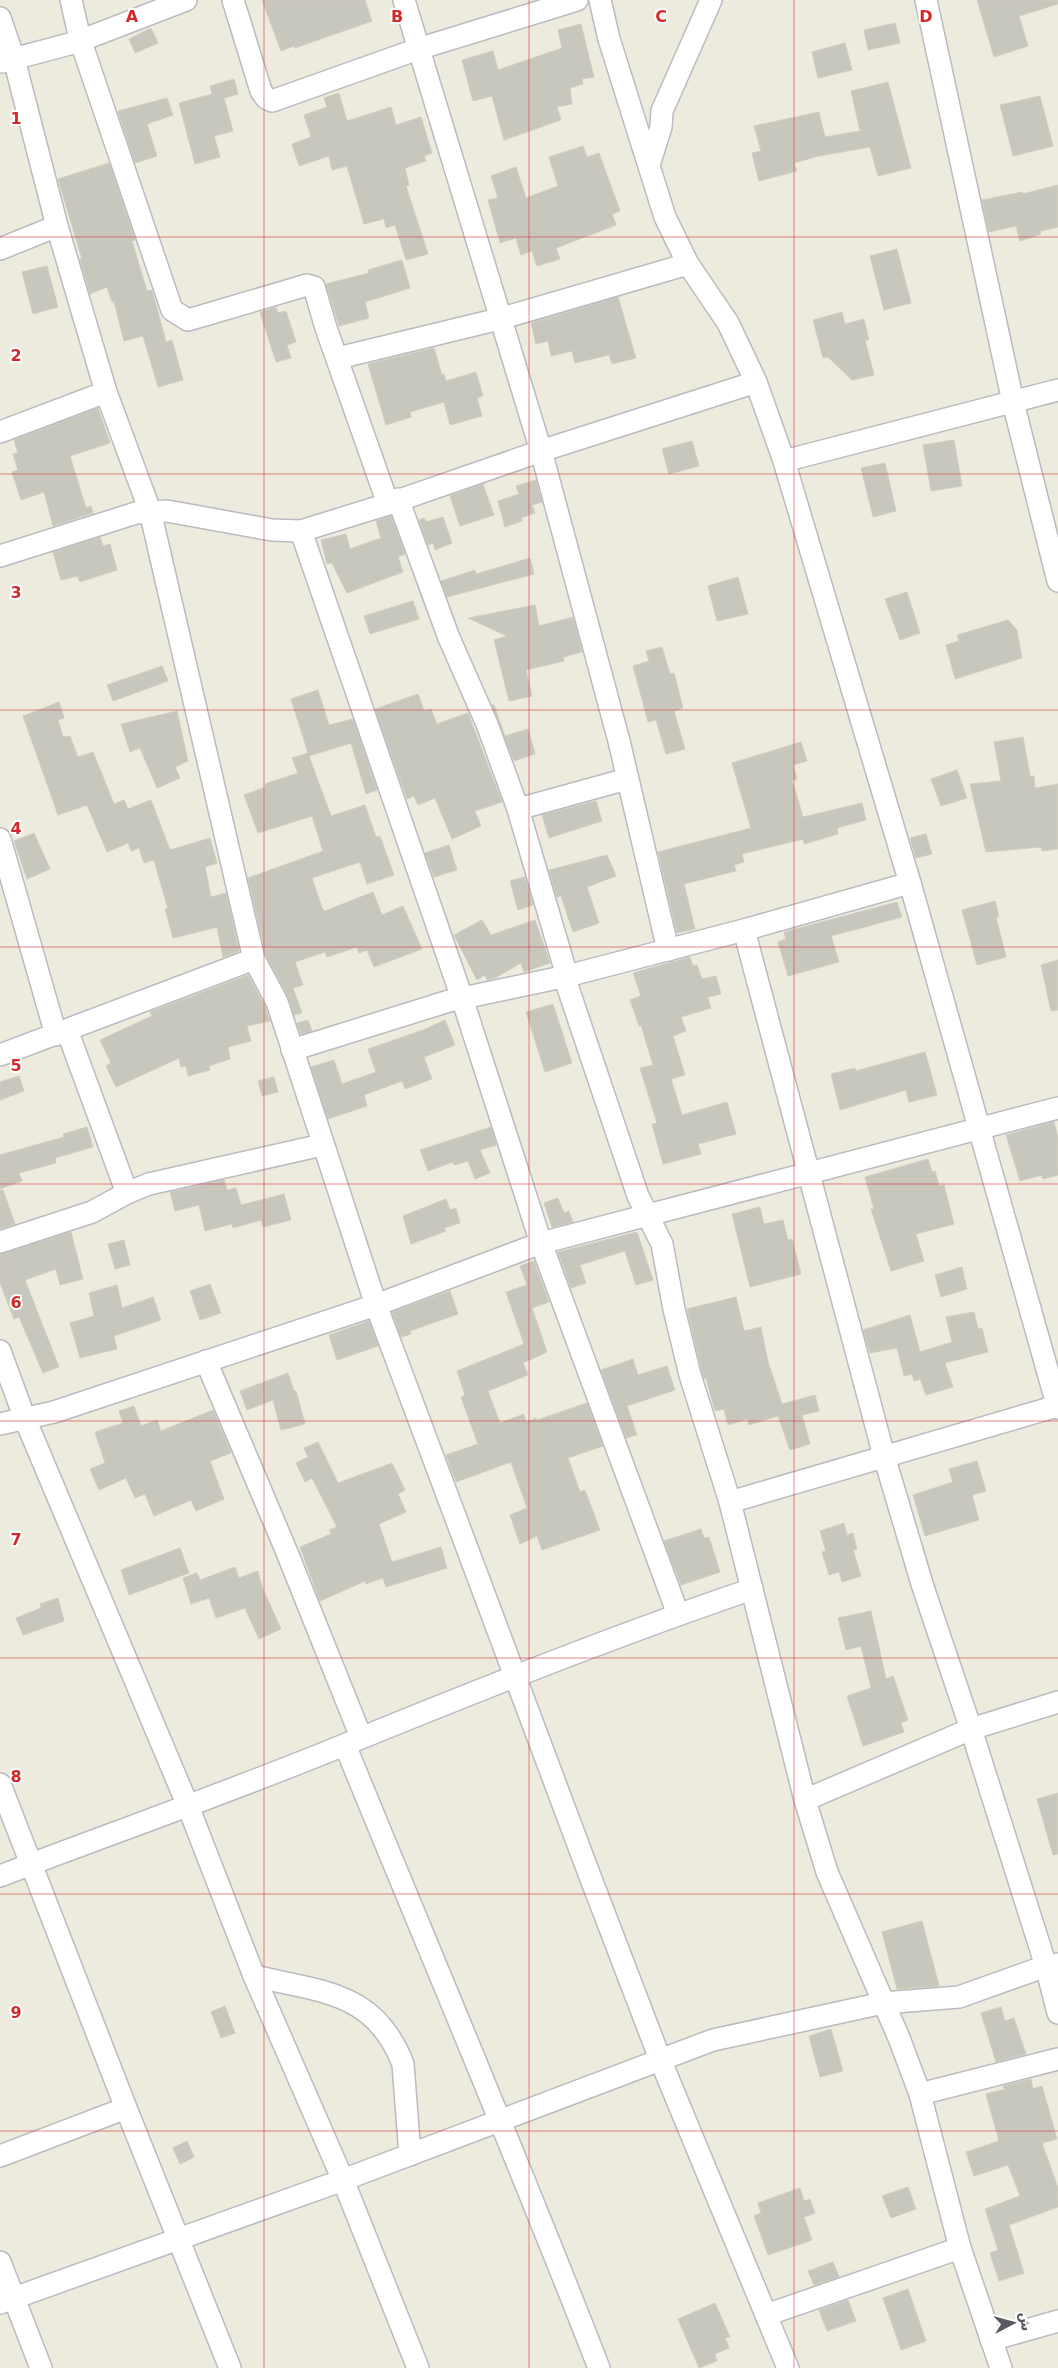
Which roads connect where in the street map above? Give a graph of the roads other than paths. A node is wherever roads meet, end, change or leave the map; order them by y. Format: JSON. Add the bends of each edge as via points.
{"nodes":[{"id":1,"x":71,"y":0,"type":"edge"},
{"id":2,"x":186,"y":0,"type":"edge"},
{"id":3,"x":233,"y":0,"type":"edge"},
{"id":4,"x":404,"y":0,"type":"edge"},
{"id":5,"x":576,"y":0,"type":"edge"},
{"id":6,"x":600,"y":0,"type":"edge"},
{"id":7,"x":710,"y":0,"type":"edge"},
{"id":8,"x":926,"y":0,"type":"edge"},
{"id":9,"x":0,"y":18,"type":"edge"},
{"id":10,"x":80,"y":39,"type":"junction"},
{"id":11,"x":418,"y":49,"type":"junction"},
{"id":12,"x":7,"y":61,"type":"edge"},
{"id":13,"x":649,"y":165,"type":"junction"},
{"id":14,"x":58,"y":226,"type":"junction"},
{"id":15,"x":0,"y":249,"type":"edge"},
{"id":16,"x":688,"y":264,"type":"junction"},
{"id":17,"x":499,"y":319,"type":"junction"},
{"id":18,"x":338,"y":358,"type":"junction"},
{"id":19,"x":756,"y":382,"type":"junction"},
{"id":20,"x":1058,"y":390,"type":"edge"},
{"id":21,"x":106,"y":392,"type":"junction"},
{"id":22,"x":1013,"y":402,"type":"junction"},
{"id":23,"x":0,"y":432,"type":"edge"},
{"id":24,"x":541,"y":451,"type":"junction"},
{"id":25,"x":784,"y":461,"type":"junction"},
{"id":26,"x":393,"y":502,"type":"junction"},
{"id":27,"x":150,"y":510,"type":"junction"},
{"id":28,"x":301,"y":531,"type":"junction"},
{"id":29,"x":0,"y":556,"type":"edge"},
{"id":30,"x":1058,"y":581,"type":"edge"},
{"id":31,"x":627,"y":779,"type":"junction"},
{"id":32,"x":518,"y":809,"type":"junction"},
{"id":33,"x":0,"y":839,"type":"edge"},
{"id":34,"x":910,"y":883,"type":"junction"},
{"id":35,"x":744,"y":930,"type":"junction"},
{"id":36,"x":668,"y":950,"type":"junction"},
{"id":37,"x":254,"y":959,"type":"junction"},
{"id":38,"x":566,"y":976,"type":"junction"},
{"id":39,"x":462,"y":998,"type":"junction"},
{"id":40,"x":61,"y":1032,"type":"junction"},
{"id":41,"x":292,"y":1050,"type":"junction"},
{"id":42,"x":0,"y":1055,"type":"edge"},
{"id":43,"x":1058,"y":1108,"type":"edge"},
{"id":44,"x":979,"y":1128,"type":"junction"},
{"id":45,"x":322,"y":1145,"type":"junction"},
{"id":46,"x":810,"y":1174,"type":"junction"},
{"id":47,"x":127,"y":1192,"type":"junction"},
{"id":48,"x":646,"y":1215,"type":"junction"},
{"id":49,"x":0,"y":1242,"type":"edge"},
{"id":50,"x":541,"y":1243,"type":"junction"},
{"id":51,"x":376,"y":1305,"type":"junction"},
{"id":52,"x":0,"y":1351,"type":"edge"},
{"id":53,"x":206,"y":1361,"type":"junction"},
{"id":54,"x":1058,"y":1407,"type":"edge"},
{"id":55,"x":25,"y":1418,"type":"junction"},
{"id":56,"x":0,"y":1424,"type":"edge"},
{"id":57,"x":884,"y":1456,"type":"junction"},
{"id":58,"x":730,"y":1502,"type":"junction"},
{"id":59,"x":752,"y":1589,"type":"junction"},
{"id":60,"x":678,"y":1614,"type":"junction"},
{"id":61,"x":515,"y":1676,"type":"junction"},
{"id":62,"x":1058,"y":1702,"type":"edge"},
{"id":63,"x":971,"y":1729,"type":"junction"},
{"id":64,"x":353,"y":1741,"type":"junction"},
{"id":65,"x":0,"y":1784,"type":"edge"},
{"id":66,"x":804,"y":1800,"type":"junction"},
{"id":67,"x":188,"y":1806,"type":"junction"},
{"id":68,"x":32,"y":1864,"type":"junction"},
{"id":69,"x":0,"y":1876,"type":"edge"},
{"id":70,"x":1052,"y":1965,"type":"edge"},
{"id":71,"x":254,"y":1976,"type":"junction"},
{"id":72,"x":883,"y":2003,"type":"junction"},
{"id":73,"x":1058,"y":2013,"type":"edge"},
{"id":74,"x":660,"y":2059,"type":"junction"},
{"id":75,"x":1058,"y":2059,"type":"edge"},
{"id":76,"x":920,"y":2094,"type":"junction"},
{"id":77,"x":126,"y":2108,"type":"junction"},
{"id":78,"x":502,"y":2120,"type":"junction"},
{"id":79,"x":410,"y":2155,"type":"junction"},
{"id":80,"x":0,"y":2156,"type":"edge"},
{"id":81,"x":343,"y":2180,"type":"junction"},
{"id":82,"x":177,"y":2238,"type":"junction"},
{"id":83,"x":960,"y":2248,"type":"junction"},
{"id":84,"x":0,"y":2262,"type":"edge"},
{"id":85,"x":7,"y":2300,"type":"edge"},
{"id":86,"x":766,"y":2315,"type":"junction"},
{"id":87,"x":1058,"y":2321,"type":"edge"},
{"id":88,"x":992,"y":2340,"type":"junction"},
{"id":89,"x":42,"y":2368,"type":"edge"},
{"id":90,"x":230,"y":2368,"type":"edge"},
{"id":91,"x":418,"y":2368,"type":"edge"},
{"id":92,"x":599,"y":2368,"type":"edge"},
{"id":93,"x":788,"y":2368,"type":"edge"},
{"id":94,"x":1001,"y":2368,"type":"edge"}],
"edges":[{"from":1,"to":10,"type":"street"},
{"from":2,"to":10,"type":"street"},
{"from":3,"to":11,"type":"street","via":[[261,91],[272,101]]},
{"from":4,"to":11,"type":"street"},
{"from":5,"to":11,"type":"street"},
{"from":6,"to":13,"type":"street"},
{"from":7,"to":13,"type":"street","via":[[662,111],[661,127]]},
{"from":8,"to":22,"type":"street"},
{"from":9,"to":12,"type":"street"},
{"from":10,"to":12,"type":"street"},
{"from":10,"to":18,"type":"street","via":[[172,310],[188,320],[307,285],[314,287]]},
{"from":11,"to":17,"type":"street"},
{"from":12,"to":14,"type":"street"},
{"from":13,"to":16,"type":"street","via":[[665,217]]},
{"from":14,"to":15,"type":"street"},
{"from":14,"to":21,"type":"street"},
{"from":16,"to":17,"type":"street"},
{"from":16,"to":19,"type":"street","via":[[728,323]]},
{"from":17,"to":18,"type":"street"},
{"from":17,"to":24,"type":"street"},
{"from":18,"to":26,"type":"street"},
{"from":19,"to":24,"type":"street"},
{"from":19,"to":25,"type":"street"},
{"from":20,"to":22,"type":"street"},
{"from":21,"to":23,"type":"street"},
{"from":21,"to":27,"type":"street"},
{"from":22,"to":25,"type":"street"},
{"from":22,"to":30,"type":"street"},
{"from":24,"to":26,"type":"street"},
{"from":24,"to":31,"type":"street"},
{"from":25,"to":34,"type":"street"},
{"from":26,"to":28,"type":"street"},
{"from":26,"to":32,"type":"street","via":[[487,724]]},
{"from":27,"to":28,"type":"street","via":[[272,530]]},
{"from":27,"to":29,"type":"street"},
{"from":27,"to":37,"type":"street"},
{"from":28,"to":39,"type":"street"},
{"from":31,"to":32,"type":"street"},
{"from":31,"to":36,"type":"street"},
{"from":32,"to":38,"type":"street"},
{"from":33,"to":40,"type":"street"},
{"from":34,"to":35,"type":"street"},
{"from":34,"to":44,"type":"street"},
{"from":35,"to":36,"type":"street"},
{"from":35,"to":46,"type":"street"},
{"from":36,"to":38,"type":"street"},
{"from":37,"to":40,"type":"street"},
{"from":37,"to":41,"type":"street","via":[[277,1002]]},
{"from":38,"to":39,"type":"street"},
{"from":38,"to":48,"type":"street"},
{"from":39,"to":41,"type":"street"},
{"from":39,"to":50,"type":"street"},
{"from":40,"to":42,"type":"street"},
{"from":40,"to":47,"type":"street"},
{"from":41,"to":45,"type":"street"},
{"from":43,"to":44,"type":"street"},
{"from":44,"to":46,"type":"street"},
{"from":44,"to":54,"type":"street"},
{"from":45,"to":47,"type":"street","via":[[185,1174]]},
{"from":45,"to":51,"type":"street"},
{"from":46,"to":48,"type":"street"},
{"from":46,"to":57,"type":"street"},
{"from":47,"to":49,"type":"street","via":[[92,1212]]},
{"from":48,"to":50,"type":"street"},
{"from":48,"to":58,"type":"street","via":[[662,1244],[690,1375]]},
{"from":50,"to":51,"type":"street"},
{"from":50,"to":60,"type":"street"},
{"from":51,"to":53,"type":"street"},
{"from":51,"to":61,"type":"street"},
{"from":52,"to":55,"type":"street"},
{"from":53,"to":55,"type":"street","via":[[54,1412]]},
{"from":53,"to":64,"type":"street","via":[[286,1550]]},
{"from":54,"to":57,"type":"street"},
{"from":55,"to":56,"type":"street"},
{"from":55,"to":67,"type":"street"},
{"from":57,"to":58,"type":"street"},
{"from":57,"to":63,"type":"street","via":[[923,1587]]},
{"from":58,"to":59,"type":"street"},
{"from":59,"to":60,"type":"street"},
{"from":59,"to":66,"type":"street"},
{"from":60,"to":61,"type":"street"},
{"from":61,"to":64,"type":"street"},
{"from":61,"to":74,"type":"street"},
{"from":62,"to":63,"type":"street"},
{"from":63,"to":66,"type":"street"},
{"from":63,"to":70,"type":"street"},
{"from":64,"to":67,"type":"street"},
{"from":64,"to":78,"type":"street","via":[[450,2000]]},
{"from":65,"to":68,"type":"street"},
{"from":66,"to":72,"type":"street","via":[[828,1872]]},
{"from":67,"to":68,"type":"street"},
{"from":67,"to":71,"type":"street"},
{"from":68,"to":69,"type":"street"},
{"from":68,"to":77,"type":"street"},
{"from":70,"to":72,"type":"street","via":[[959,1997]]},
{"from":70,"to":73,"type":"street"},
{"from":71,"to":79,"type":"street","via":[[339,1996],[373,2016],[403,2064]]},
{"from":71,"to":81,"type":"street"},
{"from":72,"to":74,"type":"street","via":[[713,2040]]},
{"from":72,"to":76,"type":"street"},
{"from":74,"to":78,"type":"street"},
{"from":74,"to":86,"type":"street"},
{"from":75,"to":76,"type":"street"},
{"from":76,"to":83,"type":"street"},
{"from":77,"to":80,"type":"street"},
{"from":77,"to":82,"type":"street"},
{"from":78,"to":79,"type":"street"},
{"from":78,"to":92,"type":"street"},
{"from":79,"to":81,"type":"street"},
{"from":81,"to":82,"type":"street"},
{"from":81,"to":91,"type":"street"},
{"from":82,"to":85,"type":"street"},
{"from":82,"to":90,"type":"street"},
{"from":83,"to":86,"type":"street"},
{"from":83,"to":88,"type":"street"},
{"from":84,"to":85,"type":"street"},
{"from":85,"to":89,"type":"street"},
{"from":86,"to":93,"type":"street"},
{"from":87,"to":88,"type":"street"},
{"from":88,"to":94,"type":"street"}]}
